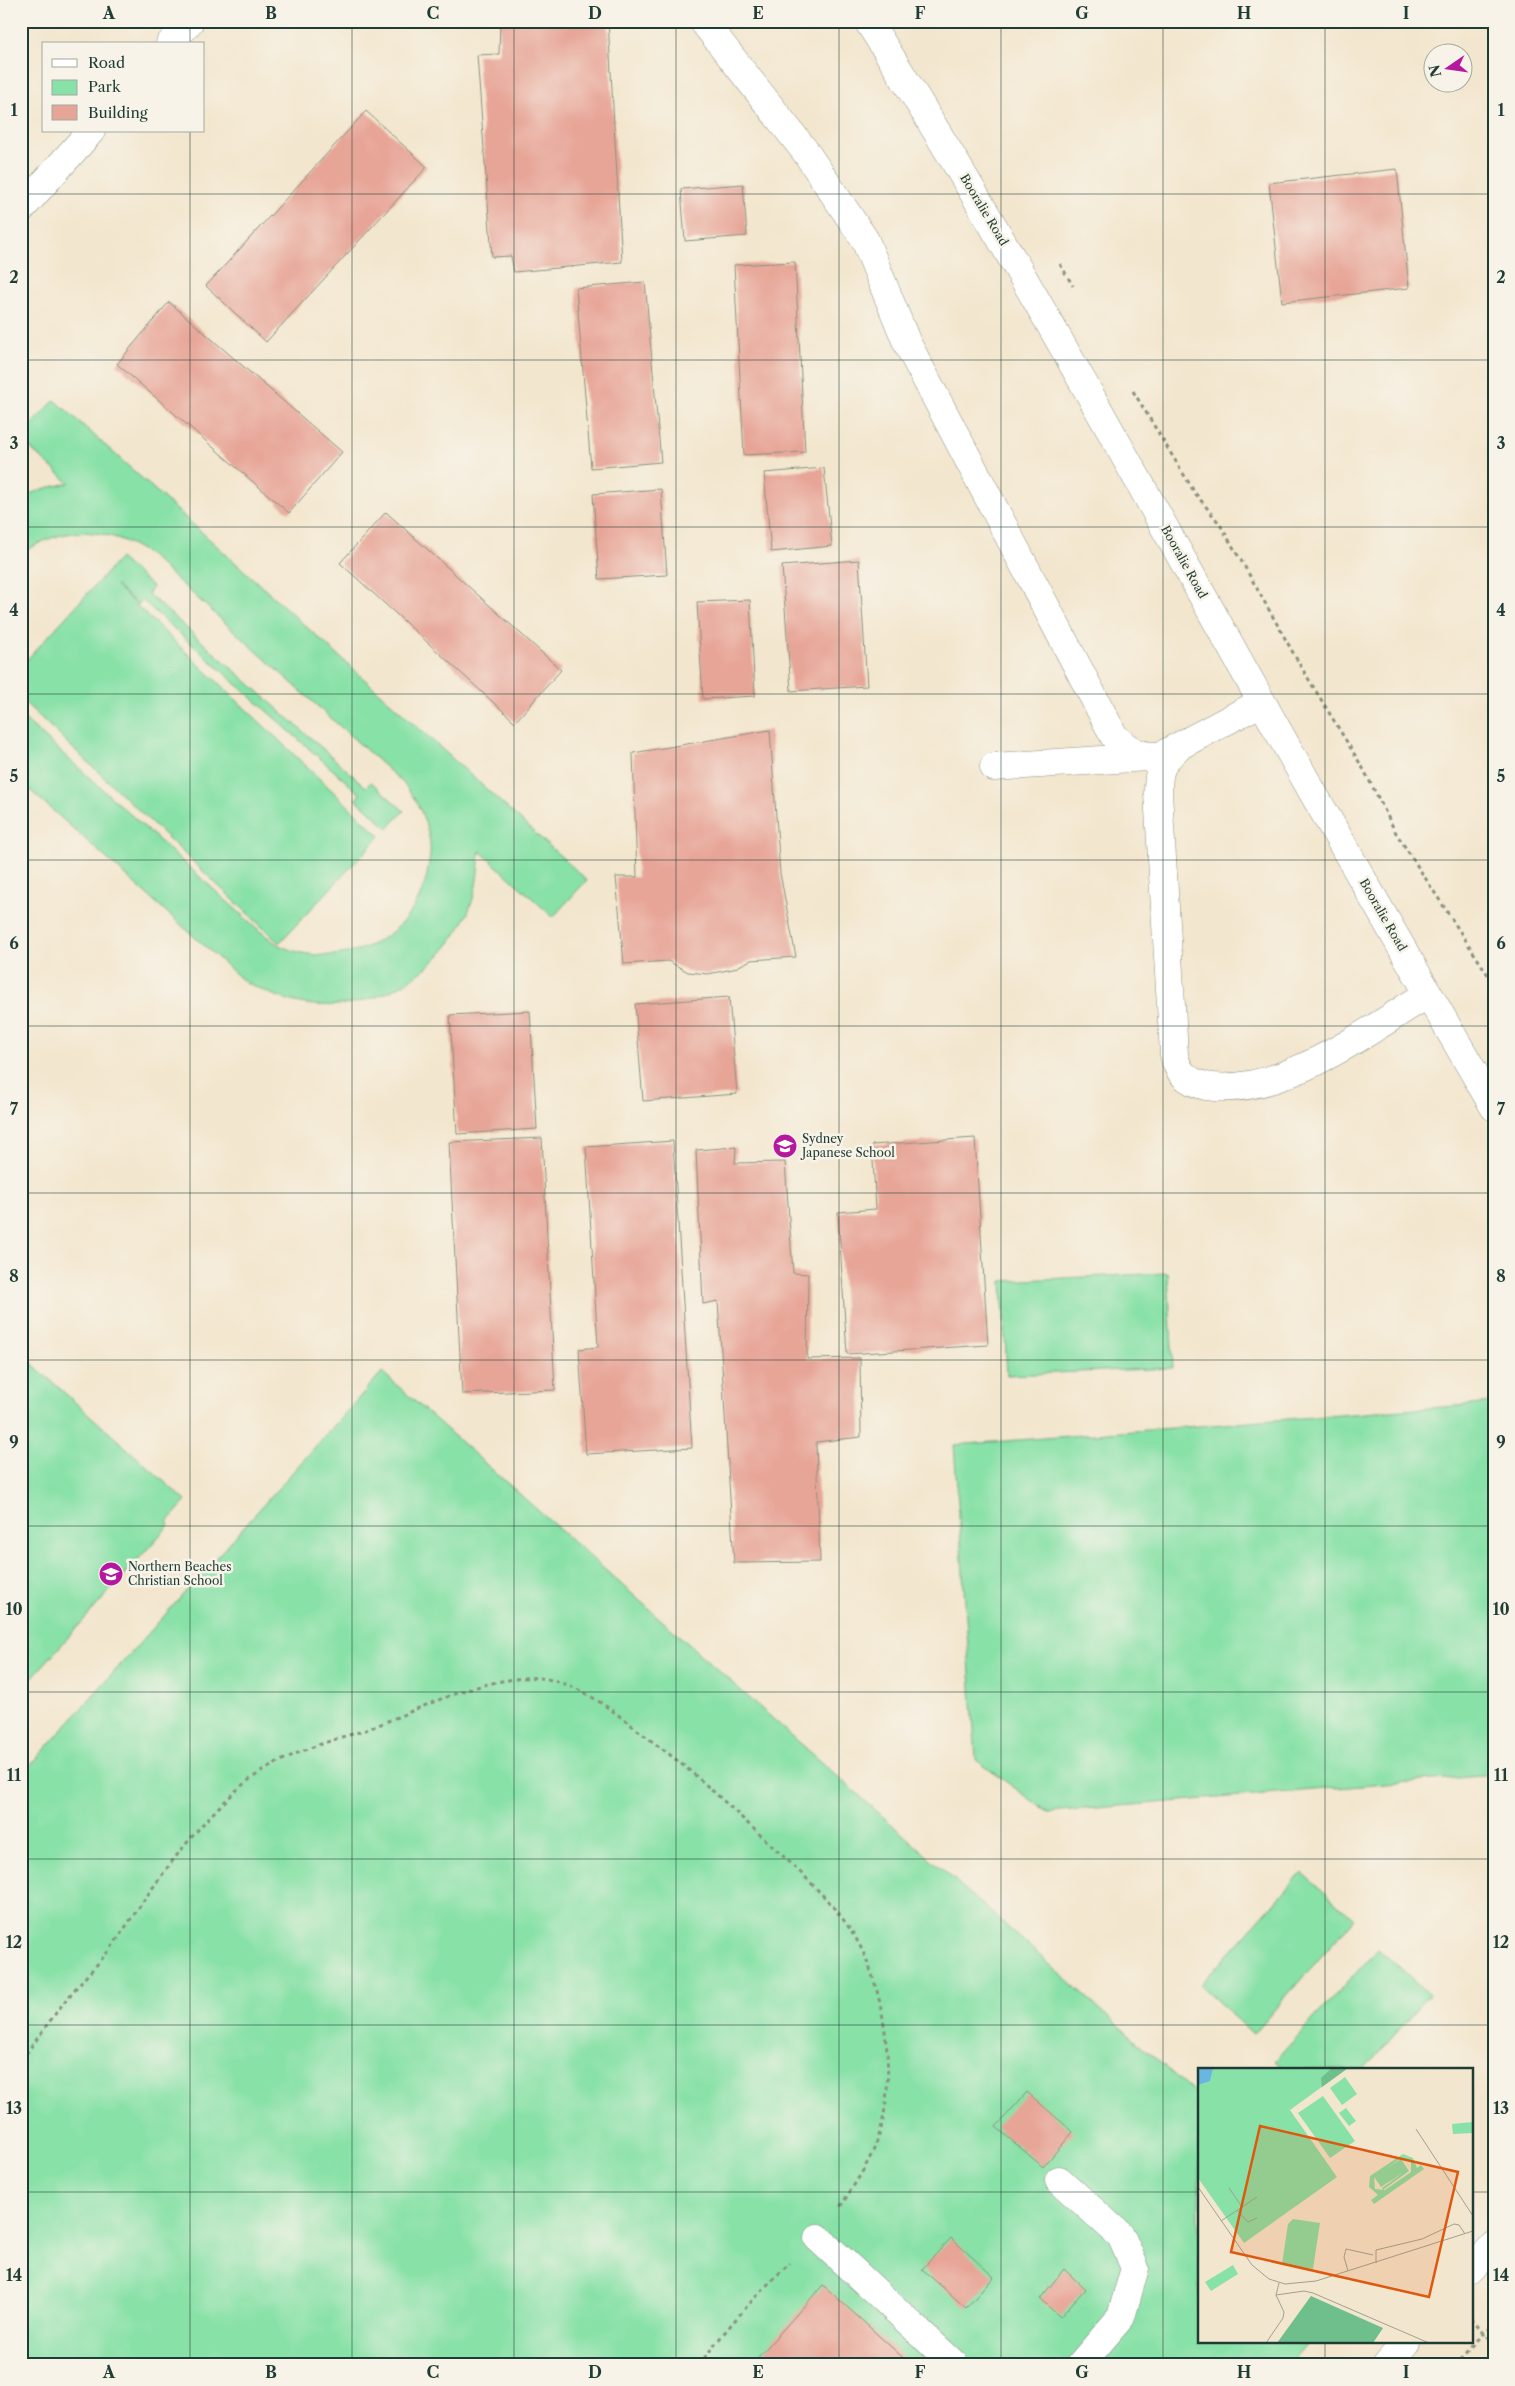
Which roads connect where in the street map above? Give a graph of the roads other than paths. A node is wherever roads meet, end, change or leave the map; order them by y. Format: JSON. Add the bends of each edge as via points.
{"nodes":[{"id":1,"x":190,"y":21,"type":"edge"},
{"id":2,"x":703,"y":21,"type":"edge"},
{"id":3,"x":868,"y":21,"type":"edge"},
{"id":4,"x":172,"y":42,"type":"edge"},
{"id":5,"x":90,"y":132,"type":"edge"},
{"id":6,"x":21,"y":209,"type":"edge"},
{"id":7,"x":1262,"y":702,"type":"junction"},
{"id":8,"x":1176,"y":749,"type":"junction"},
{"id":9,"x":1148,"y":757,"type":"junction"},
{"id":10,"x":994,"y":767,"type":"dead end"},
{"id":11,"x":1428,"y":994,"type":"junction"},
{"id":12,"x":1494,"y":1107,"type":"edge"},
{"id":13,"x":1059,"y":2180,"type":"dead end"},
{"id":14,"x":818,"y":2238,"type":"road end"},
{"id":15,"x":1494,"y":2245,"type":"edge"},
{"id":16,"x":1472,"y":2269,"type":"edge"},
{"id":17,"x":1404,"y":2344,"type":"edge"},
{"id":18,"x":955,"y":2365,"type":"edge"},
{"id":19,"x":1080,"y":2365,"type":"edge"},
{"id":20,"x":1386,"y":2365,"type":"edge"}],
"edges":[{"from":1,"to":4,"type":"street"},
{"from":2,"to":9,"type":"street","via":[[805,151],[865,240],[907,343],[1114,736],[1136,754]]},
{"from":3,"to":7,"type":"street","name":"Booralie Road","via":[[1060,339]]},
{"from":5,"to":6,"type":"street"},
{"from":7,"to":8,"type":"street"},
{"from":7,"to":11,"type":"street","name":"Booralie Road"},
{"from":8,"to":9,"type":"street"},
{"from":8,"to":11,"type":"street","via":[[1164,761],[1158,776],[1158,793],[1174,1054],[1180,1074],[1213,1087],[1251,1086],[1274,1080],[1320,1059]]},
{"from":9,"to":10,"type":"street"},
{"from":11,"to":12,"type":"street","name":"Booralie Road"},
{"from":13,"to":19,"type":"street","via":[[1121,2236],[1135,2268],[1121,2317]]},
{"from":14,"to":18,"type":"street"},
{"from":15,"to":16,"type":"street"},
{"from":17,"to":20,"type":"street"}]}
